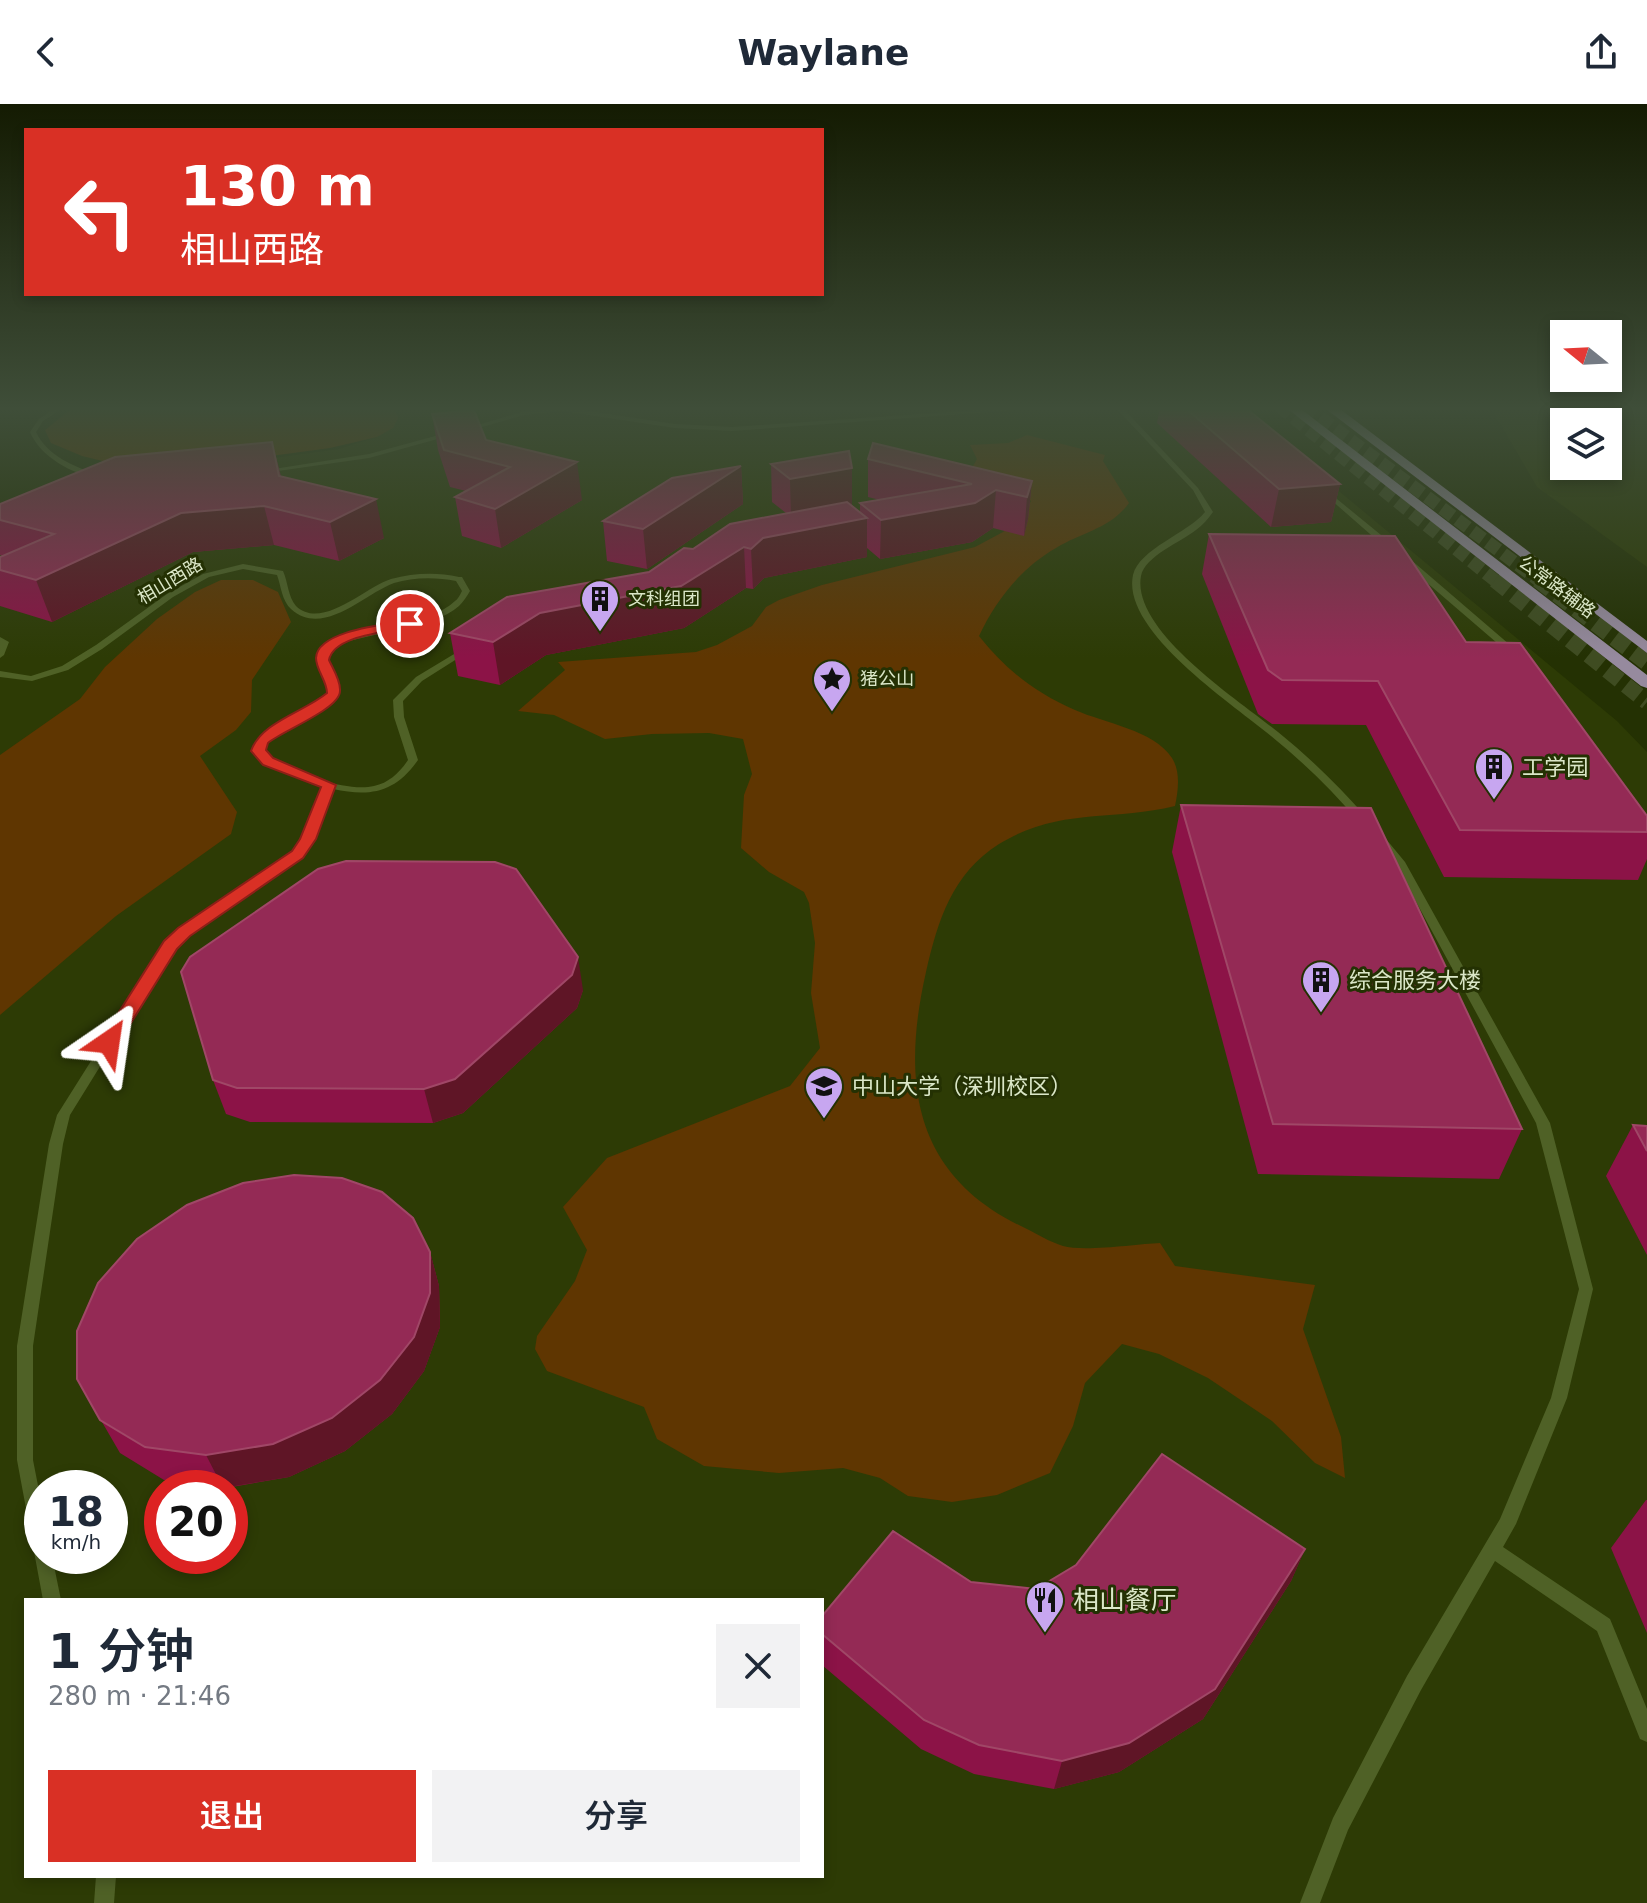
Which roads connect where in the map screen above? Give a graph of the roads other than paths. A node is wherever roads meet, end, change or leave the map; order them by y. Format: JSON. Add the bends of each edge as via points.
{"nodes":[{"id":1,"x":1197,"y":490,"type":"edge"},
{"id":2,"x":1323,"y":490,"type":"edge"},
{"id":3,"x":1400,"y":490,"type":"edge"},
{"id":4,"x":1439,"y":490,"type":"edge"},
{"id":5,"x":0,"y":640,"type":"edge"},
{"id":6,"x":473,"y":647,"type":"edge"},
{"id":7,"x":1647,"y":648,"type":"edge"},
{"id":8,"x":0,"y":655,"type":"edge"},
{"id":9,"x":1520,"y":660,"type":"edge"},
{"id":10,"x":0,"y":674,"type":"edge"},
{"id":11,"x":1647,"y":683,"type":"edge"},
{"id":12,"x":329,"y":785,"type":"junction"},
{"id":13,"x":27,"y":1470,"type":"edge"},
{"id":14,"x":1492,"y":1549,"type":"junction"},
{"id":15,"x":46,"y":1574,"type":"edge"},
{"id":16,"x":52,"y":1598,"type":"edge"},
{"id":17,"x":1647,"y":1732,"type":"edge"},
{"id":18,"x":106,"y":1878,"type":"edge"},
{"id":19,"x":104,"y":1903,"type":"edge"},
{"id":20,"x":1310,"y":1903,"type":"edge"}],
"edges":[{"from":1,"to":14,"type":"lane","via":[[1209,512],[1202,525],[1151,556],[1137,573],[1137,597],[1156,632],[1340,794],[1400,862],[1543,1123],[1586,1289],[1559,1398]]},
{"from":2,"to":9,"type":"lane"},
{"from":3,"to":11,"type":"main road","name":"公常路辅路"},
{"from":4,"to":7,"type":"main road","name":"公常路辅路"},
{"from":5,"to":8,"type":"lane","via":[[5,642]]},
{"from":6,"to":12,"type":"lane","name":"相山西路","via":[[419,679],[398,700],[413,760],[405,773],[369,790]]},
{"from":10,"to":12,"type":"lane","name":"相山西路","via":[[36,677],[67,667],[187,585],[227,568],[259,567],[280,573],[294,608],[319,615],[346,609],[390,583],[431,576],[459,579],[466,591],[455,608],[331,644],[323,660],[333,695],[262,741],[258,751],[268,761]]},
{"from":12,"to":13,"type":"lane","via":[[297,854],[170,945],[64,1115],[25,1346]]},
{"from":14,"to":17,"type":"lane","via":[[1604,1625]]},
{"from":14,"to":20,"type":"lane","via":[[1347,1812]]},
{"from":15,"to":16,"type":"lane"},
{"from":18,"to":19,"type":"lane"}]}
